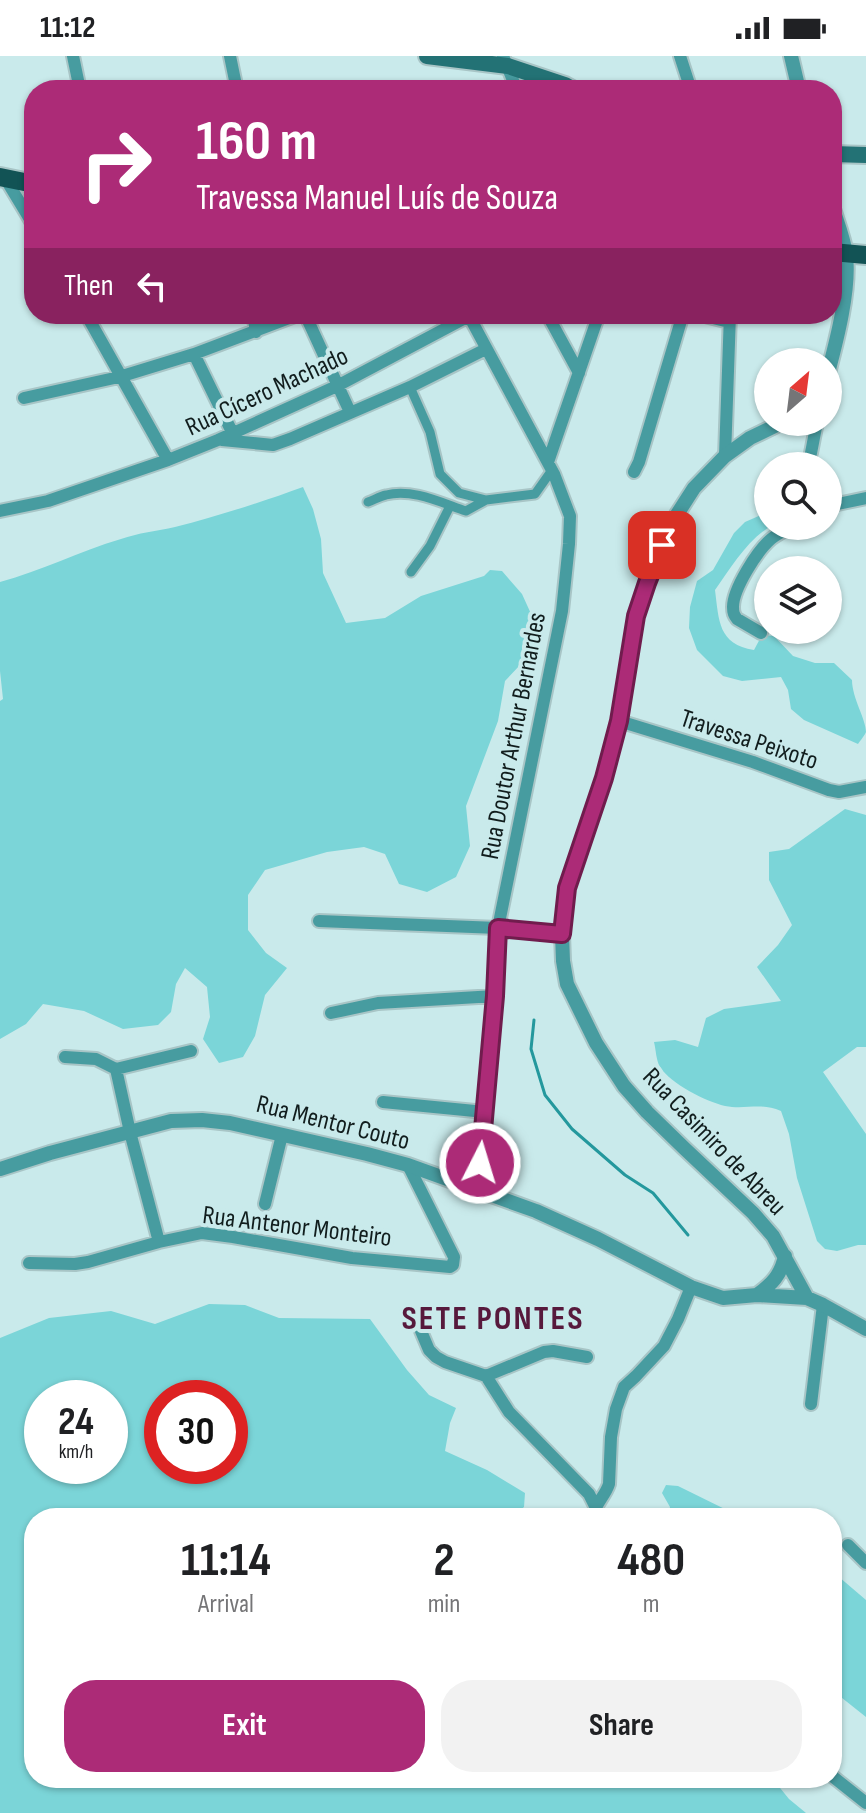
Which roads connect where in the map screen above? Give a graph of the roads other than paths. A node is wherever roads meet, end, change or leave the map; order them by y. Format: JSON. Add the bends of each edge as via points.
{"nodes":[{"id":1,"x":73,"y":56,"type":"edge"},
{"id":2,"x":230,"y":56,"type":"edge"},
{"id":3,"x":427,"y":56,"type":"edge"},
{"id":4,"x":680,"y":56,"type":"edge"},
{"id":5,"x":791,"y":56,"type":"edge"},
{"id":6,"x":506,"y":61,"type":"edge"},
{"id":7,"x":78,"y":80,"type":"edge"},
{"id":8,"x":235,"y":80,"type":"edge"},
{"id":9,"x":513,"y":80,"type":"edge"},
{"id":10,"x":553,"y":80,"type":"edge"},
{"id":11,"x":688,"y":80,"type":"edge"},
{"id":12,"x":797,"y":80,"type":"edge"},
{"id":13,"x":842,"y":154,"type":"edge"},
{"id":14,"x":866,"y":155,"type":"edge"},
{"id":15,"x":2,"y":178,"type":"edge"},
{"id":16,"x":24,"y":182,"type":"edge"},
{"id":17,"x":24,"y":211,"type":"edge"},
{"id":18,"x":842,"y":253,"type":"edge"},
{"id":19,"x":866,"y":255,"type":"edge"},
{"id":20,"x":842,"y":261,"type":"edge"},
{"id":21,"x":842,"y":309,"type":"edge"},
{"id":22,"x":91,"y":324,"type":"edge"},
{"id":23,"x":255,"y":324,"type":"edge"},
{"id":24,"x":277,"y":324,"type":"edge"},
{"id":25,"x":308,"y":324,"type":"edge"},
{"id":26,"x":451,"y":324,"type":"edge"},
{"id":27,"x":473,"y":324,"type":"edge"},
{"id":28,"x":552,"y":324,"type":"edge"},
{"id":29,"x":596,"y":324,"type":"edge"},
{"id":30,"x":680,"y":324,"type":"edge"},
{"id":31,"x":730,"y":324,"type":"edge"},
{"id":32,"x":840,"y":324,"type":"edge"},
{"id":33,"x":256,"y":332,"type":"junction"},
{"id":34,"x":835,"y":348,"type":"edge"},
{"id":35,"x":486,"y":349,"type":"junction"},
{"id":36,"x":194,"y":354,"type":"junction"},
{"id":37,"x":579,"y":373,"type":"junction"},
{"id":38,"x":119,"y":377,"type":"junction"},
{"id":39,"x":337,"y":386,"type":"junction"},
{"id":40,"x":410,"y":387,"type":"junction"},
{"id":41,"x":24,"y":398,"type":"dead end"},
{"id":42,"x":350,"y":412,"type":"junction"},
{"id":43,"x":233,"y":434,"type":"junction"},
{"id":44,"x":754,"y":436,"type":"edge"},
{"id":45,"x":218,"y":440,"type":"junction"},
{"id":46,"x":725,"y":456,"type":"junction"},
{"id":47,"x":168,"y":460,"type":"junction"},
{"id":48,"x":550,"y":466,"type":"junction"},
{"id":49,"x":634,"y":472,"type":"dead end"},
{"id":50,"x":866,"y":498,"type":"edge"},
{"id":51,"x":486,"y":500,"type":"junction"},
{"id":52,"x":368,"y":502,"type":"dead end"},
{"id":53,"x":842,"y":503,"type":"edge"},
{"id":54,"x":450,"y":506,"type":"junction"},
{"id":55,"x":0,"y":511,"type":"edge"},
{"id":56,"x":770,"y":540,"type":"edge"},
{"id":57,"x":755,"y":556,"type":"edge"},
{"id":58,"x":754,"y":558,"type":"edge"},
{"id":59,"x":411,"y":572,"type":"dead end"},
{"id":60,"x":754,"y":630,"type":"edge"},
{"id":61,"x":619,"y":721,"type":"junction"},
{"id":62,"x":866,"y":787,"type":"edge"},
{"id":63,"x":319,"y":921,"type":"dead end"},
{"id":64,"x":498,"y":928,"type":"junction"},
{"id":65,"x":562,"y":934,"type":"junction"},
{"id":66,"x":495,"y":996,"type":"junction"},
{"id":67,"x":331,"y":1013,"type":"dead end"},
{"id":68,"x":191,"y":1051,"type":"dead end"},
{"id":69,"x":65,"y":1057,"type":"dead end"},
{"id":70,"x":116,"y":1069,"type":"junction"},
{"id":71,"x":383,"y":1102,"type":"dead end"},
{"id":72,"x":485,"y":1112,"type":"junction"},
{"id":73,"x":130,"y":1132,"type":"junction"},
{"id":74,"x":282,"y":1135,"type":"junction"},
{"id":75,"x":408,"y":1165,"type":"junction"},
{"id":76,"x":0,"y":1169,"type":"edge"},
{"id":77,"x":477,"y":1189,"type":"junction"},
{"id":78,"x":265,"y":1204,"type":"dead end"},
{"id":79,"x":159,"y":1242,"type":"junction"},
{"id":80,"x":785,"y":1256,"type":"junction"},
{"id":81,"x":29,"y":1263,"type":"dead end"},
{"id":82,"x":691,"y":1287,"type":"junction"},
{"id":83,"x":757,"y":1295,"type":"junction"},
{"id":84,"x":807,"y":1298,"type":"junction"},
{"id":85,"x":823,"y":1305,"type":"junction"},
{"id":86,"x":866,"y":1329,"type":"edge"},
{"id":87,"x":421,"y":1331,"type":"dead end"},
{"id":88,"x":587,"y":1357,"type":"dead end"},
{"id":89,"x":486,"y":1376,"type":"junction"},
{"id":90,"x":811,"y":1404,"type":"dead end"},
{"id":91,"x":593,"y":1508,"type":"edge"},
{"id":92,"x":596,"y":1508,"type":"edge"},
{"id":93,"x":848,"y":1545,"type":"dead end"},
{"id":94,"x":866,"y":1563,"type":"edge"},
{"id":95,"x":842,"y":1784,"type":"edge"},
{"id":96,"x":866,"y":1803,"type":"edge"}],
"edges":[{"from":1,"to":7,"type":"street"},
{"from":2,"to":8,"type":"street"},
{"from":3,"to":6,"type":"main road"},
{"from":4,"to":11,"type":"street"},
{"from":5,"to":12,"type":"street"},
{"from":6,"to":9,"type":"street"},
{"from":6,"to":10,"type":"main road"},
{"from":13,"to":14,"type":"main road"},
{"from":15,"to":16,"type":"main road"},
{"from":15,"to":17,"type":"street"},
{"from":18,"to":19,"type":"main road"},
{"from":20,"to":21,"type":"street"},
{"from":22,"to":38,"type":"street"},
{"from":23,"to":33,"type":"street"},
{"from":24,"to":33,"type":"street"},
{"from":25,"to":39,"type":"street"},
{"from":26,"to":39,"type":"street","name":"Rua Cícero Machado"},
{"from":27,"to":35,"type":"street","name":"Rua Doutor Arthur Bernardes"},
{"from":28,"to":37,"type":"street"},
{"from":29,"to":37,"type":"street"},
{"from":30,"to":49,"type":"street"},
{"from":31,"to":46,"type":"street"},
{"from":32,"to":34,"type":"street"},
{"from":33,"to":36,"type":"street"},
{"from":35,"to":40,"type":"street"},
{"from":35,"to":48,"type":"street","name":"Rua Doutor Arthur Bernardes"},
{"from":36,"to":38,"type":"street"},
{"from":36,"to":43,"type":"street"},
{"from":37,"to":48,"type":"street"},
{"from":38,"to":41,"type":"street"},
{"from":38,"to":47,"type":"street"},
{"from":39,"to":42,"type":"street"},
{"from":39,"to":43,"type":"street","name":"Rua Cícero Machado"},
{"from":40,"to":42,"type":"street"},
{"from":40,"to":51,"type":"street","via":[[430,432],[440,474],[459,493]]},
{"from":42,"to":45,"type":"street","via":[[273,445]]},
{"from":43,"to":45,"type":"street","name":"Rua Cícero Machado"},
{"from":44,"to":46,"type":"street","name":"Rua Casimiro de Abreu"},
{"from":45,"to":47,"type":"street","name":"Rua Cícero Machado"},
{"from":46,"to":61,"type":"street","name":"Rua Casimiro de Abreu","via":[[676,516],[652,570],[636,616]]},
{"from":47,"to":55,"type":"street","name":"Rua Cícero Machado","via":[[48,501]]},
{"from":48,"to":51,"type":"street","via":[[535,494]]},
{"from":48,"to":64,"type":"street","name":"Rua Doutor Arthur Bernardes","via":[[570,516],[562,611]]},
{"from":50,"to":53,"type":"street"},
{"from":51,"to":54,"type":"street","via":[[466,511]]},
{"from":52,"to":54,"type":"street","via":[[388,494],[411,494]]},
{"from":54,"to":59,"type":"street"},
{"from":56,"to":57,"type":"street"},
{"from":58,"to":60,"type":"street","via":[[733,607],[737,619]]},
{"from":61,"to":62,"type":"street","name":"Travessa Peixoto","via":[[829,790]]},
{"from":61,"to":65,"type":"street","name":"Rua Casimiro de Abreu","via":[[567,888]]},
{"from":63,"to":64,"type":"street"},
{"from":64,"to":65,"type":"street"},
{"from":64,"to":66,"type":"street","name":"Rua Doutor Arthur Bernardes"},
{"from":65,"to":80,"type":"street","name":"Rua Casimiro de Abreu","via":[[567,984],[624,1086],[753,1213]]},
{"from":66,"to":67,"type":"street","via":[[378,1003]]},
{"from":66,"to":72,"type":"street","name":"Rua Doutor Arthur Bernardes"},
{"from":68,"to":70,"type":"street"},
{"from":69,"to":70,"type":"street","via":[[96,1059]]},
{"from":70,"to":73,"type":"street"},
{"from":71,"to":72,"type":"street"},
{"from":72,"to":77,"type":"street","name":"Rua Doutor Arthur Bernardes"},
{"from":73,"to":74,"type":"street","name":"Rua Mentor Couto","via":[[171,1121],[202,1120]]},
{"from":73,"to":76,"type":"street","name":"Rua Mentor Couto"},
{"from":73,"to":79,"type":"street"},
{"from":74,"to":75,"type":"street","name":"Rua Mentor Couto"},
{"from":74,"to":78,"type":"street"},
{"from":75,"to":77,"type":"street","name":"Rua Mentor Couto"},
{"from":75,"to":79,"type":"street","name":"Rua Antenor Monteiro","via":[[454,1257],[450,1267],[352,1258],[202,1233]]},
{"from":77,"to":82,"type":"street","name":"Rua Mentor Couto","via":[[598,1239]]},
{"from":79,"to":81,"type":"street","name":"Rua Antenor Monteiro","via":[[88,1262]]},
{"from":80,"to":83,"type":"street","via":[[772,1284]]},
{"from":80,"to":84,"type":"street","name":"Rua Casimiro de Abreu"},
{"from":82,"to":83,"type":"street","name":"Rua Mentor Couto","via":[[723,1298]]},
{"from":82,"to":92,"type":"street","via":[[664,1346],[624,1387],[611,1437],[609,1484]]},
{"from":83,"to":84,"type":"street","name":"Rua Mentor Couto"},
{"from":84,"to":85,"type":"street","name":"Rua Mentor Couto"},
{"from":85,"to":86,"type":"street","name":"Rua Mentor Couto"},
{"from":85,"to":90,"type":"street"},
{"from":87,"to":89,"type":"street","via":[[436,1357]]},
{"from":88,"to":89,"type":"street","via":[[544,1352]]},
{"from":89,"to":91,"type":"street","via":[[509,1412],[589,1494]]},
{"from":93,"to":94,"type":"street"},
{"from":95,"to":96,"type":"street"}]}
